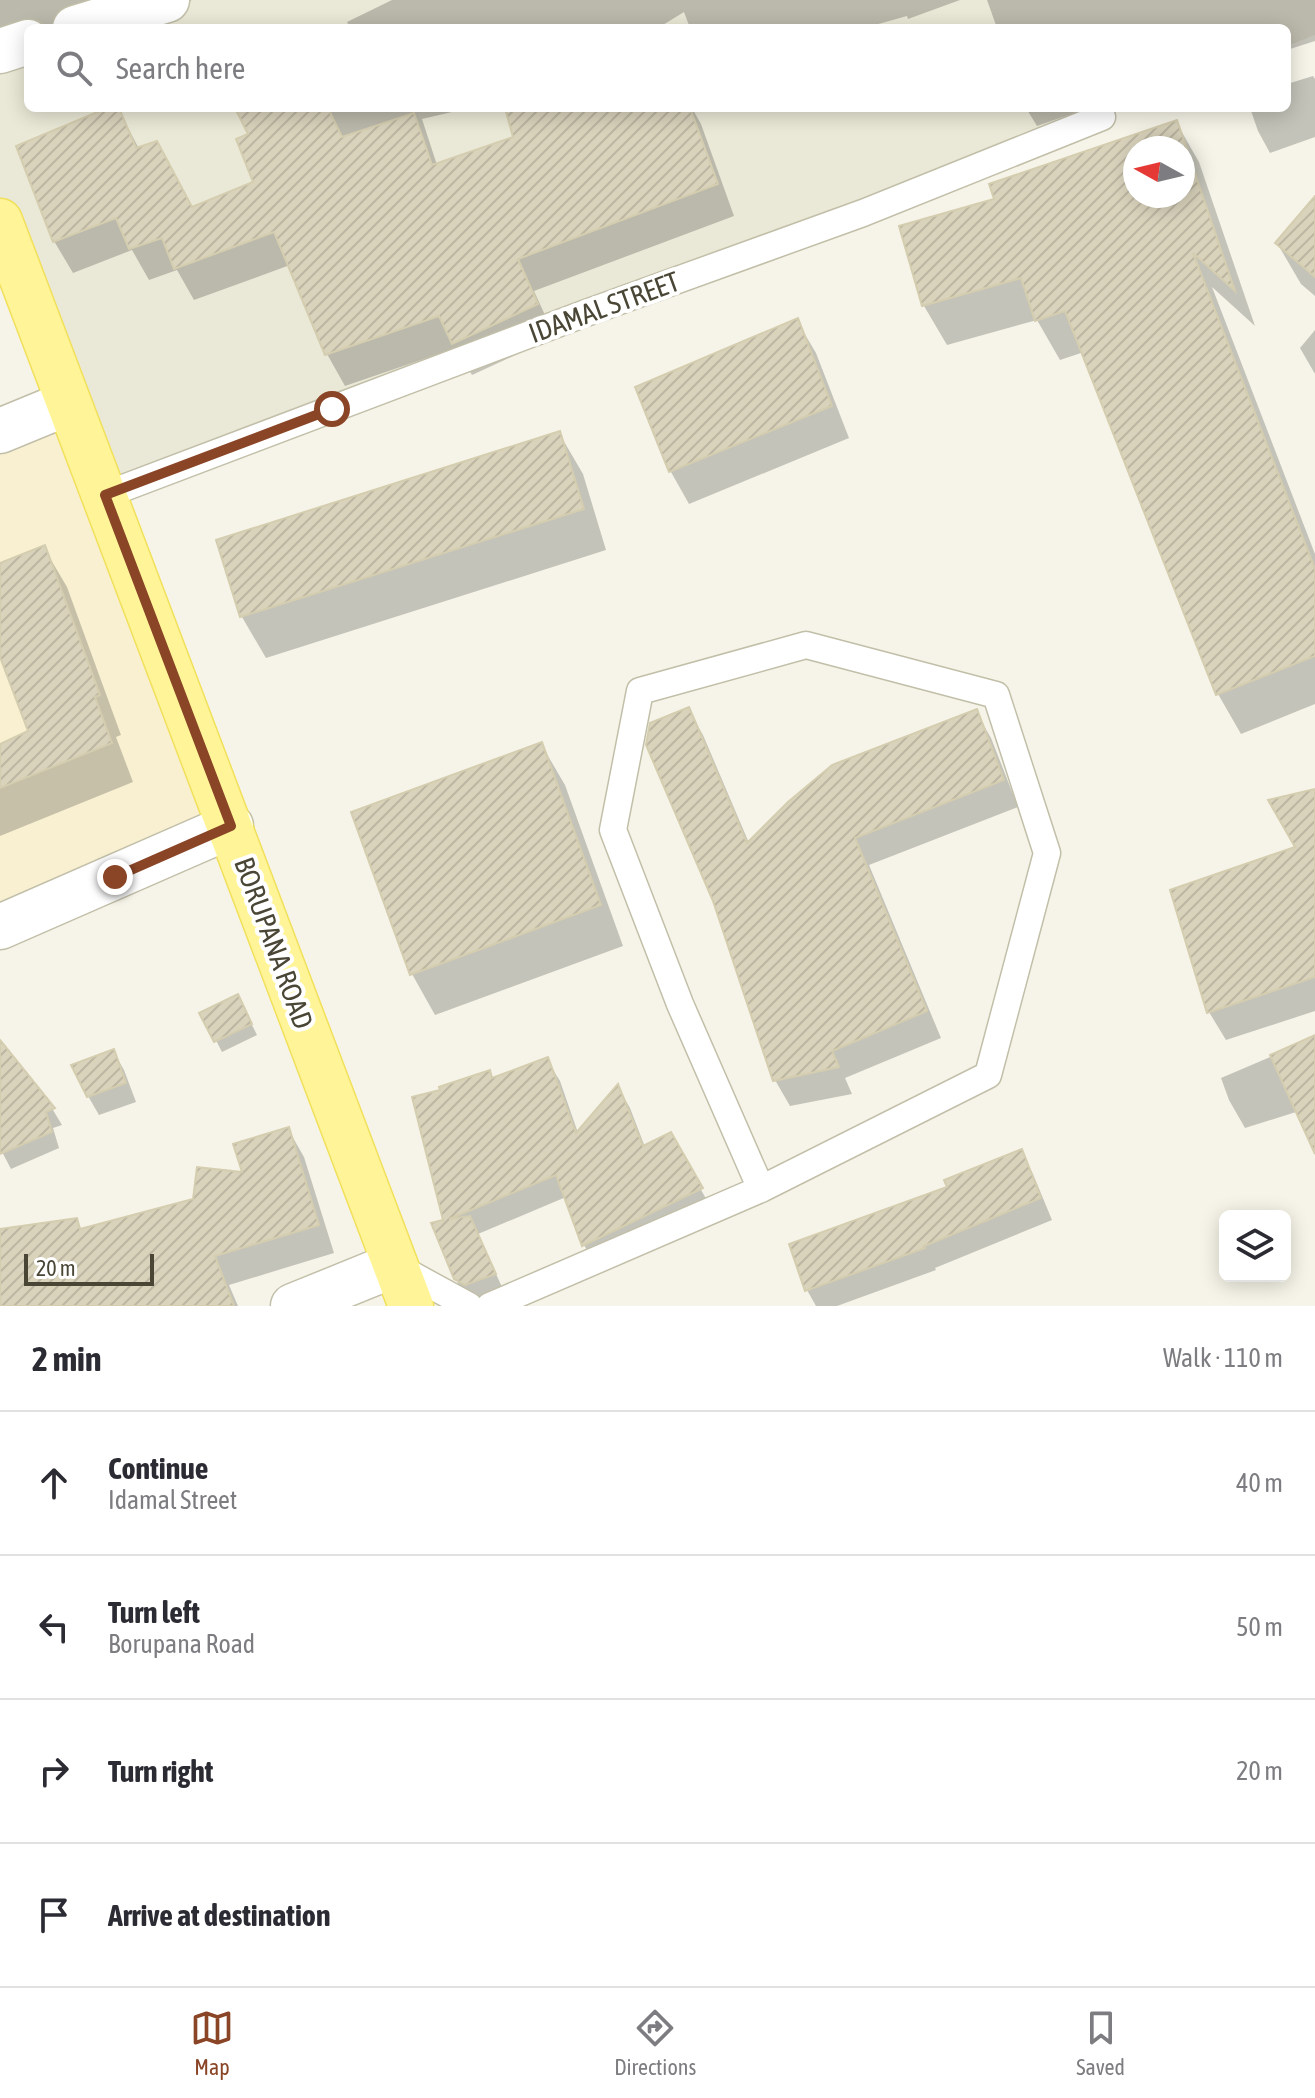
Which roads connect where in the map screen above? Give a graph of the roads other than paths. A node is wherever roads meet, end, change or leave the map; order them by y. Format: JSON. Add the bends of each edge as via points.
{"nodes":[{"id":1,"x":167,"y":0,"type":"edge"},
{"id":2,"x":88,"y":24,"type":"edge"},
{"id":3,"x":24,"y":43,"type":"edge"},
{"id":4,"x":0,"y":51,"type":"edge"},
{"id":5,"x":1102,"y":117,"type":"dead end"},
{"id":6,"x":0,"y":221,"type":"edge"},
{"id":7,"x":68,"y":403,"type":"junction"},
{"id":8,"x":0,"y":431,"type":"edge"},
{"id":9,"x":105,"y":495,"type":"junction"},
{"id":10,"x":231,"y":826,"type":"junction"},
{"id":11,"x":0,"y":927,"type":"edge"},
{"id":12,"x":761,"y":1189,"type":"junction"},
{"id":13,"x":394,"y":1265,"type":"junction"},
{"id":14,"x":293,"y":1306,"type":"edge"},
{"id":15,"x":411,"y":1306,"type":"edge"},
{"id":16,"x":469,"y":1306,"type":"edge"},
{"id":17,"x":490,"y":1306,"type":"edge"}],
"edges":[{"from":1,"to":2,"type":"street"},
{"from":3,"to":4,"type":"street"},
{"from":5,"to":9,"type":"lane","name":"IDAMAL STREET","via":[[863,213]]},
{"from":6,"to":7,"type":"main road","name":"BORUPANA ROAD"},
{"from":7,"to":8,"type":"street"},
{"from":7,"to":9,"type":"main road","name":"BORUPANA ROAD"},
{"from":9,"to":10,"type":"main road","name":"BORUPANA ROAD"},
{"from":10,"to":11,"type":"street"},
{"from":10,"to":13,"type":"main road","name":"BORUPANA ROAD"},
{"from":12,"to":12,"type":"lane","via":[[988,1075],[1047,853],[996,695],[806,645],[640,691],[613,830],[680,1004]]},
{"from":12,"to":17,"type":"lane"},
{"from":13,"to":14,"type":"street"},
{"from":13,"to":15,"type":"main road","name":"BORUPANA ROAD"},
{"from":13,"to":16,"type":"lane"}]}
